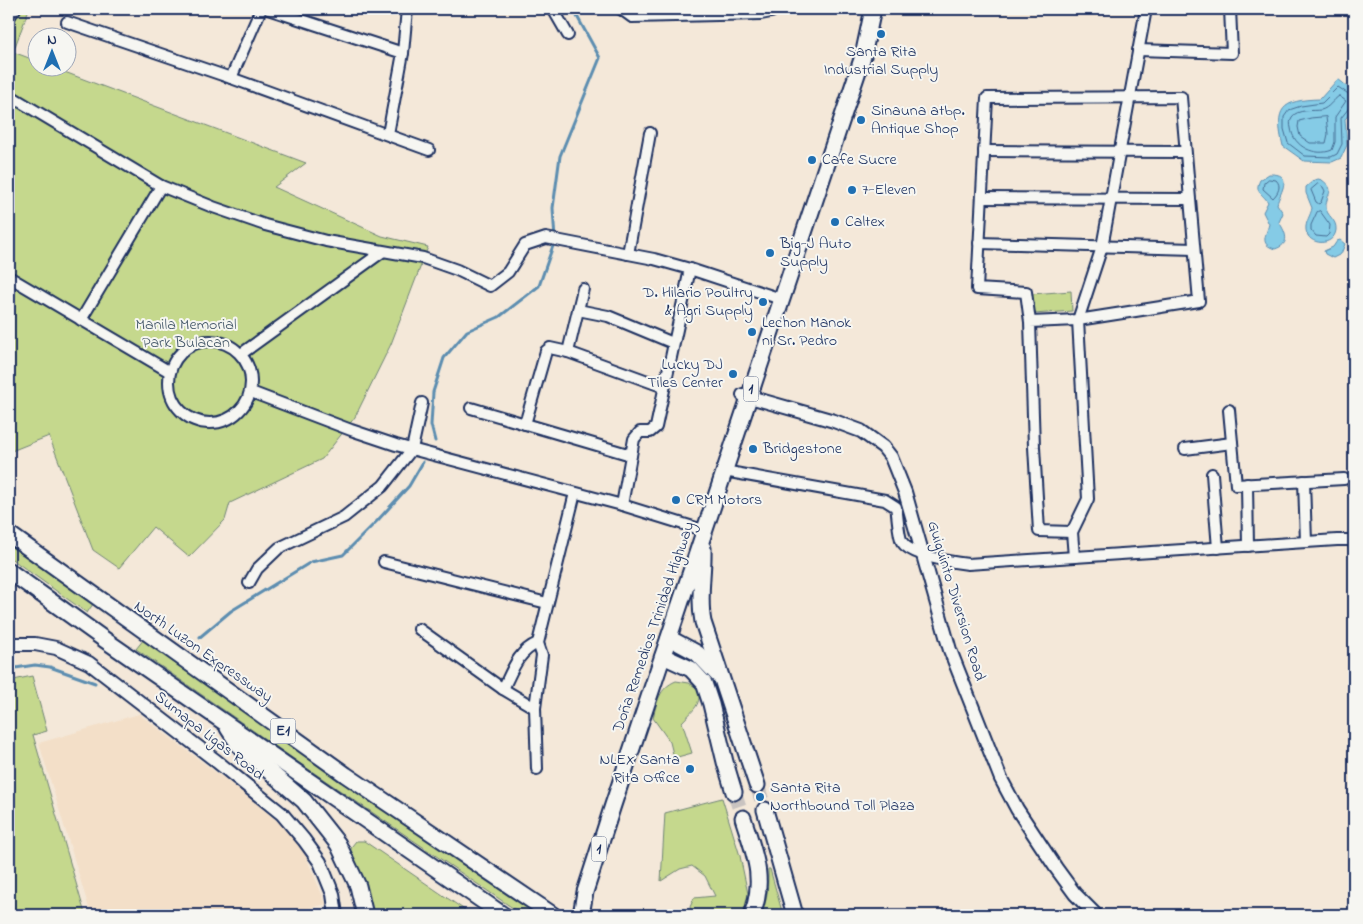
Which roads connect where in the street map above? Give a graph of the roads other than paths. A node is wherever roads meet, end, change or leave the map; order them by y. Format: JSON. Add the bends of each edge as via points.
{"nodes":[{"id":1,"x":15,"y":9,"type":"edge"},
{"id":2,"x":261,"y":9,"type":"edge"},
{"id":3,"x":268,"y":9,"type":"edge"},
{"id":4,"x":407,"y":9,"type":"edge"},
{"id":5,"x":553,"y":9,"type":"edge"},
{"id":6,"x":621,"y":9,"type":"edge"},
{"id":7,"x":773,"y":9,"type":"edge"},
{"id":8,"x":873,"y":9,"type":"edge"},
{"id":9,"x":1146,"y":9,"type":"edge"},
{"id":10,"x":1230,"y":9,"type":"edge"},
{"id":11,"x":694,"y":12,"type":"edge"},
{"id":12,"x":9,"y":17,"type":"edge"},
{"id":13,"x":66,"y":22,"type":"dead end"},
{"id":14,"x":568,"y":34,"type":"dead end"},
{"id":15,"x":1138,"y":50,"type":"junction"},
{"id":16,"x":403,"y":53,"type":"junction"},
{"id":17,"x":231,"y":78,"type":"junction"},
{"id":18,"x":9,"y":96,"type":"edge"},
{"id":19,"x":1129,"y":97,"type":"junction"},
{"id":20,"x":650,"y":133,"type":"dead end"},
{"id":21,"x":388,"y":134,"type":"junction"},
{"id":22,"x":429,"y":150,"type":"dead end"},
{"id":23,"x":984,"y":151,"type":"junction"},
{"id":24,"x":1120,"y":151,"type":"junction"},
{"id":25,"x":1185,"y":152,"type":"junction"},
{"id":26,"x":160,"y":186,"type":"junction"},
{"id":27,"x":982,"y":198,"type":"junction"},
{"id":28,"x":1112,"y":198,"type":"junction"},
{"id":29,"x":1189,"y":199,"type":"junction"},
{"id":30,"x":979,"y":243,"type":"junction"},
{"id":31,"x":1102,"y":247,"type":"junction"},
{"id":32,"x":1194,"y":249,"type":"junction"},
{"id":33,"x":382,"y":252,"type":"junction"},
{"id":34,"x":628,"y":254,"type":"junction"},
{"id":35,"x":690,"y":269,"type":"junction"},
{"id":36,"x":9,"y":277,"type":"edge"},
{"id":37,"x":583,"y":289,"type":"dead end"},
{"id":38,"x":781,"y":299,"type":"junction"},
{"id":39,"x":578,"y":310,"type":"junction"},
{"id":40,"x":82,"y":320,"type":"junction"},
{"id":41,"x":1078,"y":320,"type":"junction"},
{"id":42,"x":1030,"y":322,"type":"junction"},
{"id":43,"x":674,"y":343,"type":"junction"},
{"id":44,"x":568,"y":352,"type":"junction"},
{"id":45,"x":241,"y":354,"type":"junction"},
{"id":46,"x":170,"y":372,"type":"junction"},
{"id":47,"x":664,"y":387,"type":"junction"},
{"id":48,"x":251,"y":392,"type":"junction"},
{"id":49,"x":743,"y":395,"type":"dead end"},
{"id":50,"x":422,"y":403,"type":"dead end"},
{"id":51,"x":471,"y":408,"type":"dead end"},
{"id":52,"x":1229,"y":410,"type":"dead end"},
{"id":53,"x":525,"y":424,"type":"junction"},
{"id":54,"x":1232,"y":443,"type":"junction"},
{"id":55,"x":412,"y":449,"type":"junction"},
{"id":56,"x":1185,"y":449,"type":"dead end"},
{"id":57,"x":631,"y":455,"type":"junction"},
{"id":58,"x":724,"y":471,"type":"junction"},
{"id":59,"x":1212,"y":474,"type":"dead end"},
{"id":60,"x":1344,"y":479,"type":"dead end"},
{"id":61,"x":1304,"y":481,"type":"junction"},
{"id":62,"x":1247,"y":484,"type":"junction"},
{"id":63,"x":575,"y":493,"type":"junction"},
{"id":64,"x":622,"y":505,"type":"junction"},
{"id":65,"x":1072,"y":532,"type":"junction"},
{"id":66,"x":9,"y":534,"type":"edge"},
{"id":67,"x":704,"y":535,"type":"junction"},
{"id":68,"x":1306,"y":542,"type":"junction"},
{"id":69,"x":1354,"y":544,"type":"edge"},
{"id":70,"x":1248,"y":546,"type":"junction"},
{"id":71,"x":1218,"y":548,"type":"junction"},
{"id":72,"x":924,"y":554,"type":"junction"},
{"id":73,"x":1074,"y":557,"type":"junction"},
{"id":74,"x":384,"y":562,"type":"dead end"},
{"id":75,"x":9,"y":570,"type":"edge"},
{"id":76,"x":249,"y":583,"type":"dead end"},
{"id":77,"x":547,"y":604,"type":"junction"},
{"id":78,"x":419,"y":629,"type":"dead end"},
{"id":79,"x":669,"y":638,"type":"junction"},
{"id":80,"x":538,"y":643,"type":"junction"},
{"id":81,"x":9,"y":644,"type":"edge"},
{"id":82,"x":664,"y":656,"type":"junction"},
{"id":83,"x":721,"y":678,"type":"junction"},
{"id":84,"x":503,"y":690,"type":"junction"},
{"id":85,"x":535,"y":708,"type":"junction"},
{"id":86,"x":224,"y":722,"type":"junction"},
{"id":87,"x":537,"y":769,"type":"dead end"},
{"id":88,"x":757,"y":784,"type":"tunnel mouth"},
{"id":89,"x":734,"y":792,"type":"tunnel mouth"},
{"id":90,"x":765,"y":810,"type":"tunnel mouth"},
{"id":91,"x":743,"y":818,"type":"tunnel mouth"},
{"id":92,"x":336,"y":915,"type":"edge"},
{"id":93,"x":365,"y":915,"type":"edge"},
{"id":94,"x":503,"y":915,"type":"edge"},
{"id":95,"x":553,"y":915,"type":"edge"},
{"id":96,"x":581,"y":915,"type":"edge"},
{"id":97,"x":752,"y":915,"type":"edge"},
{"id":98,"x":795,"y":915,"type":"edge"},
{"id":99,"x":1096,"y":915,"type":"edge"}],
"edges":[{"from":1,"to":12,"type":"street"},
{"from":2,"to":17,"type":"street"},
{"from":3,"to":16,"type":"street"},
{"from":4,"to":16,"type":"street"},
{"from":5,"to":14,"type":"street"},
{"from":6,"to":11,"type":"street","via":[[632,17]]},
{"from":7,"to":11,"type":"street","via":[[761,14]]},
{"from":8,"to":38,"type":"highway","name":"Doña Remedios Trinidad Highway","number":"1","via":[[863,56]]},
{"from":9,"to":15,"type":"street"},
{"from":10,"to":15,"type":"street","via":[[1232,53]]},
{"from":13,"to":17,"type":"street"},
{"from":15,"to":19,"type":"street"},
{"from":16,"to":21,"type":"street"},
{"from":17,"to":21,"type":"street"},
{"from":18,"to":26,"type":"street"},
{"from":19,"to":23,"type":"street","via":[[987,98]]},
{"from":19,"to":24,"type":"street"},
{"from":19,"to":25,"type":"street","via":[[1181,97]]},
{"from":20,"to":34,"type":"street"},
{"from":21,"to":22,"type":"street"},
{"from":23,"to":24,"type":"street"},
{"from":23,"to":27,"type":"street"},
{"from":24,"to":25,"type":"street"},
{"from":24,"to":28,"type":"street"},
{"from":25,"to":29,"type":"street"},
{"from":26,"to":33,"type":"street","via":[[265,225]]},
{"from":26,"to":40,"type":"street"},
{"from":27,"to":28,"type":"street"},
{"from":27,"to":30,"type":"street"},
{"from":28,"to":29,"type":"street"},
{"from":28,"to":31,"type":"street"},
{"from":29,"to":32,"type":"street"},
{"from":30,"to":31,"type":"street"},
{"from":30,"to":42,"type":"street","via":[[977,289],[1026,292]]},
{"from":31,"to":32,"type":"street"},
{"from":31,"to":41,"type":"street"},
{"from":32,"to":41,"type":"street","via":[[1198,301]]},
{"from":33,"to":34,"type":"street","via":[[423,258],[490,286],[508,272],[525,244],[546,238]]},
{"from":33,"to":45,"type":"street"},
{"from":34,"to":35,"type":"street"},
{"from":35,"to":38,"type":"street"},
{"from":35,"to":43,"type":"street"},
{"from":36,"to":40,"type":"street"},
{"from":37,"to":39,"type":"street"},
{"from":38,"to":58,"type":"highway","name":"Doña Remedios Trinidad Highway","number":"1"},
{"from":39,"to":43,"type":"street","via":[[608,316]]},
{"from":39,"to":44,"type":"street"},
{"from":40,"to":46,"type":"street"},
{"from":41,"to":42,"type":"street"},
{"from":41,"to":65,"type":"street","via":[[1088,499]]},
{"from":42,"to":65,"type":"street","via":[[1039,532]]},
{"from":43,"to":47,"type":"street"},
{"from":44,"to":47,"type":"street"},
{"from":44,"to":53,"type":"street","via":[[546,350]]},
{"from":45,"to":46,"type":"street","via":[[219,342],[194,344],[183,351]]},
{"from":45,"to":48,"type":"street","via":[[252,378]]},
{"from":46,"to":48,"type":"street","via":[[170,394],[175,404],[196,422],[224,422],[246,405]]},
{"from":47,"to":57,"type":"street","via":[[656,427],[636,435]]},
{"from":48,"to":55,"type":"street"},
{"from":49,"to":72,"type":"main road","name":"Guiguinto Diversion Road","via":[[848,426],[883,447],[902,480]]},
{"from":50,"to":55,"type":"street"},
{"from":51,"to":53,"type":"street"},
{"from":52,"to":54,"type":"street"},
{"from":53,"to":57,"type":"street"},
{"from":54,"to":56,"type":"street"},
{"from":54,"to":62,"type":"street","via":[[1236,485]]},
{"from":55,"to":63,"type":"street"},
{"from":55,"to":76,"type":"street","via":[[383,486],[344,517],[279,548]]},
{"from":57,"to":64,"type":"street"},
{"from":58,"to":67,"type":"highway","name":"Doña Remedios Trinidad Highway","number":"1"},
{"from":58,"to":72,"type":"street","via":[[885,500],[896,507],[901,541],[909,550]]},
{"from":59,"to":71,"type":"street"},
{"from":60,"to":61,"type":"street"},
{"from":61,"to":62,"type":"street"},
{"from":61,"to":68,"type":"street"},
{"from":62,"to":70,"type":"street"},
{"from":63,"to":64,"type":"street"},
{"from":63,"to":77,"type":"street"},
{"from":64,"to":67,"type":"street"},
{"from":65,"to":73,"type":"street"},
{"from":66,"to":95,"type":"highway","name":"North Luzon Expressway","number":"E1","via":[[346,776]]},
{"from":67,"to":79,"type":"highway","name":"Doña Remedios Trinidad Highway","number":"1"},
{"from":67,"to":83,"type":"highway","via":[[701,614]]},
{"from":68,"to":69,"type":"street","via":[[1351,540]]},
{"from":68,"to":70,"type":"street"},
{"from":70,"to":71,"type":"street"},
{"from":71,"to":73,"type":"street"},
{"from":72,"to":73,"type":"street","via":[[968,564]]},
{"from":72,"to":99,"type":"main road","name":"Guiguinto Diversion Road","via":[[950,650],[1001,779],[1056,868]]},
{"from":74,"to":77,"type":"street"},
{"from":75,"to":86,"type":"highway","number":"E1"},
{"from":77,"to":80,"type":"street"},
{"from":78,"to":84,"type":"street"},
{"from":79,"to":82,"type":"highway","name":"Doña Remedios Trinidad Highway","number":"1"},
{"from":79,"to":83,"type":"highway","via":[[697,653]]},
{"from":80,"to":84,"type":"street","via":[[525,649]]},
{"from":80,"to":85,"type":"street","via":[[542,655]]},
{"from":81,"to":92,"type":"main road","name":"Sumapa Ligas Road","via":[[56,648],[89,663],[282,814],[320,862],[333,894]]},
{"from":82,"to":89,"type":"highway","via":[[691,670],[704,683]]},
{"from":82,"to":96,"type":"highway","name":"Doña Remedios Trinidad Highway","number":"1","via":[[585,892]]},
{"from":83,"to":88,"type":"highway"},
{"from":84,"to":85,"type":"street"},
{"from":85,"to":87,"type":"street"},
{"from":86,"to":93,"type":"highway","via":[[239,745],[304,801],[338,844],[358,886]]},
{"from":86,"to":94,"type":"highway","number":"E1"},
{"from":90,"to":98,"type":"highway"},
{"from":91,"to":97,"type":"highway","via":[[759,878]]}]}
